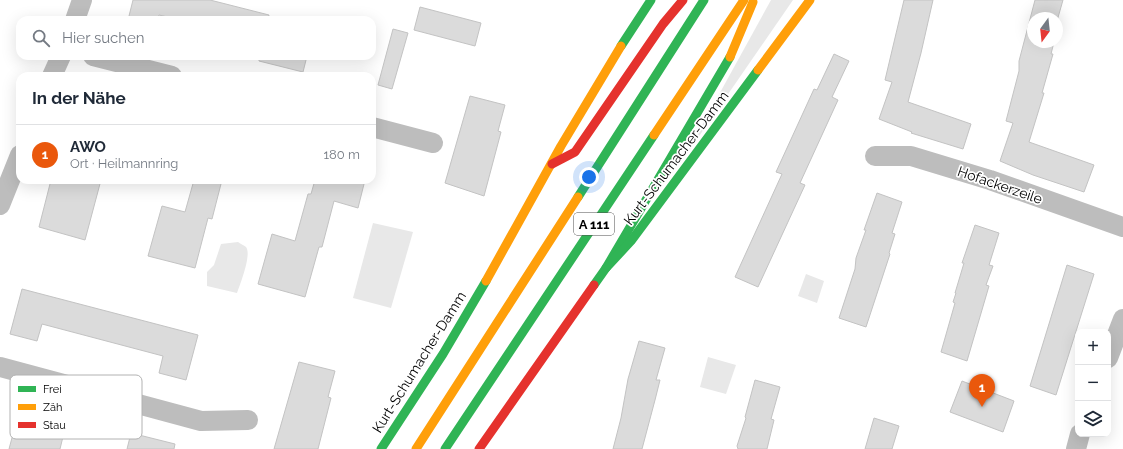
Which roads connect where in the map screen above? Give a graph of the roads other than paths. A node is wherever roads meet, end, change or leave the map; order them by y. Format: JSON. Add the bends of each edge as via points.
{"nodes":[{"id":1,"x":82,"y":0,"type":"edge"},
{"id":2,"x":651,"y":0,"type":"edge"},
{"id":3,"x":683,"y":0,"type":"edge"},
{"id":4,"x":704,"y":0,"type":"edge"},
{"id":5,"x":744,"y":0,"type":"edge"},
{"id":6,"x":753,"y":0,"type":"edge"},
{"id":7,"x":810,"y":0,"type":"edge"},
{"id":8,"x":76,"y":16,"type":"edge"},
{"id":9,"x":58,"y":60,"type":"edge"},
{"id":10,"x":109,"y":60,"type":"edge"},
{"id":11,"x":54,"y":72,"type":"edge"},
{"id":12,"x":156,"y":72,"type":"edge"},
{"id":13,"x":376,"y":128,"type":"edge"},
{"id":14,"x":433,"y":143,"type":"dead end"},
{"id":15,"x":875,"y":156,"type":"dead end"},
{"id":16,"x":16,"y":164,"type":"edge"},
{"id":17,"x":552,"y":164,"type":"junction"},
{"id":18,"x":1,"y":200,"type":"edge"},
{"id":19,"x":1123,"y":226,"type":"edge"},
{"id":20,"x":606,"y":268,"type":"junction"},
{"id":21,"x":1123,"y":319,"type":"edge"},
{"id":22,"x":1111,"y":350,"type":"edge"},
{"id":23,"x":0,"y":367,"type":"edge"},
{"id":24,"x":30,"y":375,"type":"edge"},
{"id":25,"x":142,"y":405,"type":"edge"},
{"id":26,"x":248,"y":420,"type":"dead end"},
{"id":27,"x":1079,"y":437,"type":"edge"},
{"id":28,"x":381,"y":449,"type":"edge"},
{"id":29,"x":416,"y":449,"type":"edge"},
{"id":30,"x":445,"y":449,"type":"edge"},
{"id":31,"x":479,"y":449,"type":"edge"},
{"id":32,"x":1076,"y":449,"type":"edge"}],
"edges":[{"from":1,"to":8,"type":"street"},
{"from":2,"to":17,"type":"main road","name":"Kurt-Schumacher-Damm","via":[[578,115]]},
{"from":3,"to":17,"type":"main road","via":[[663,24],[575,152]]},
{"from":4,"to":29,"type":"main road","number":"A 111"},
{"from":5,"to":30,"type":"main road","number":"A 111"},
{"from":6,"to":20,"type":"main road","via":[[736,46]]},
{"from":7,"to":20,"type":"main road","name":"Kurt-Schumacher-Damm","via":[[632,241]]},
{"from":9,"to":11,"type":"street"},
{"from":10,"to":12,"type":"street"},
{"from":13,"to":14,"type":"street"},
{"from":15,"to":19,"type":"street","name":"Hofackerzeile","via":[[911,156]]},
{"from":16,"to":18,"type":"street"},
{"from":17,"to":28,"type":"main road","name":"Kurt-Schumacher-Damm","via":[[476,297]]},
{"from":20,"to":31,"type":"main road","name":"Kurt-Schumacher-Damm"},
{"from":21,"to":22,"type":"street"},
{"from":23,"to":24,"type":"street"},
{"from":25,"to":26,"type":"street","via":[[201,421]]},
{"from":27,"to":32,"type":"street"}]}
